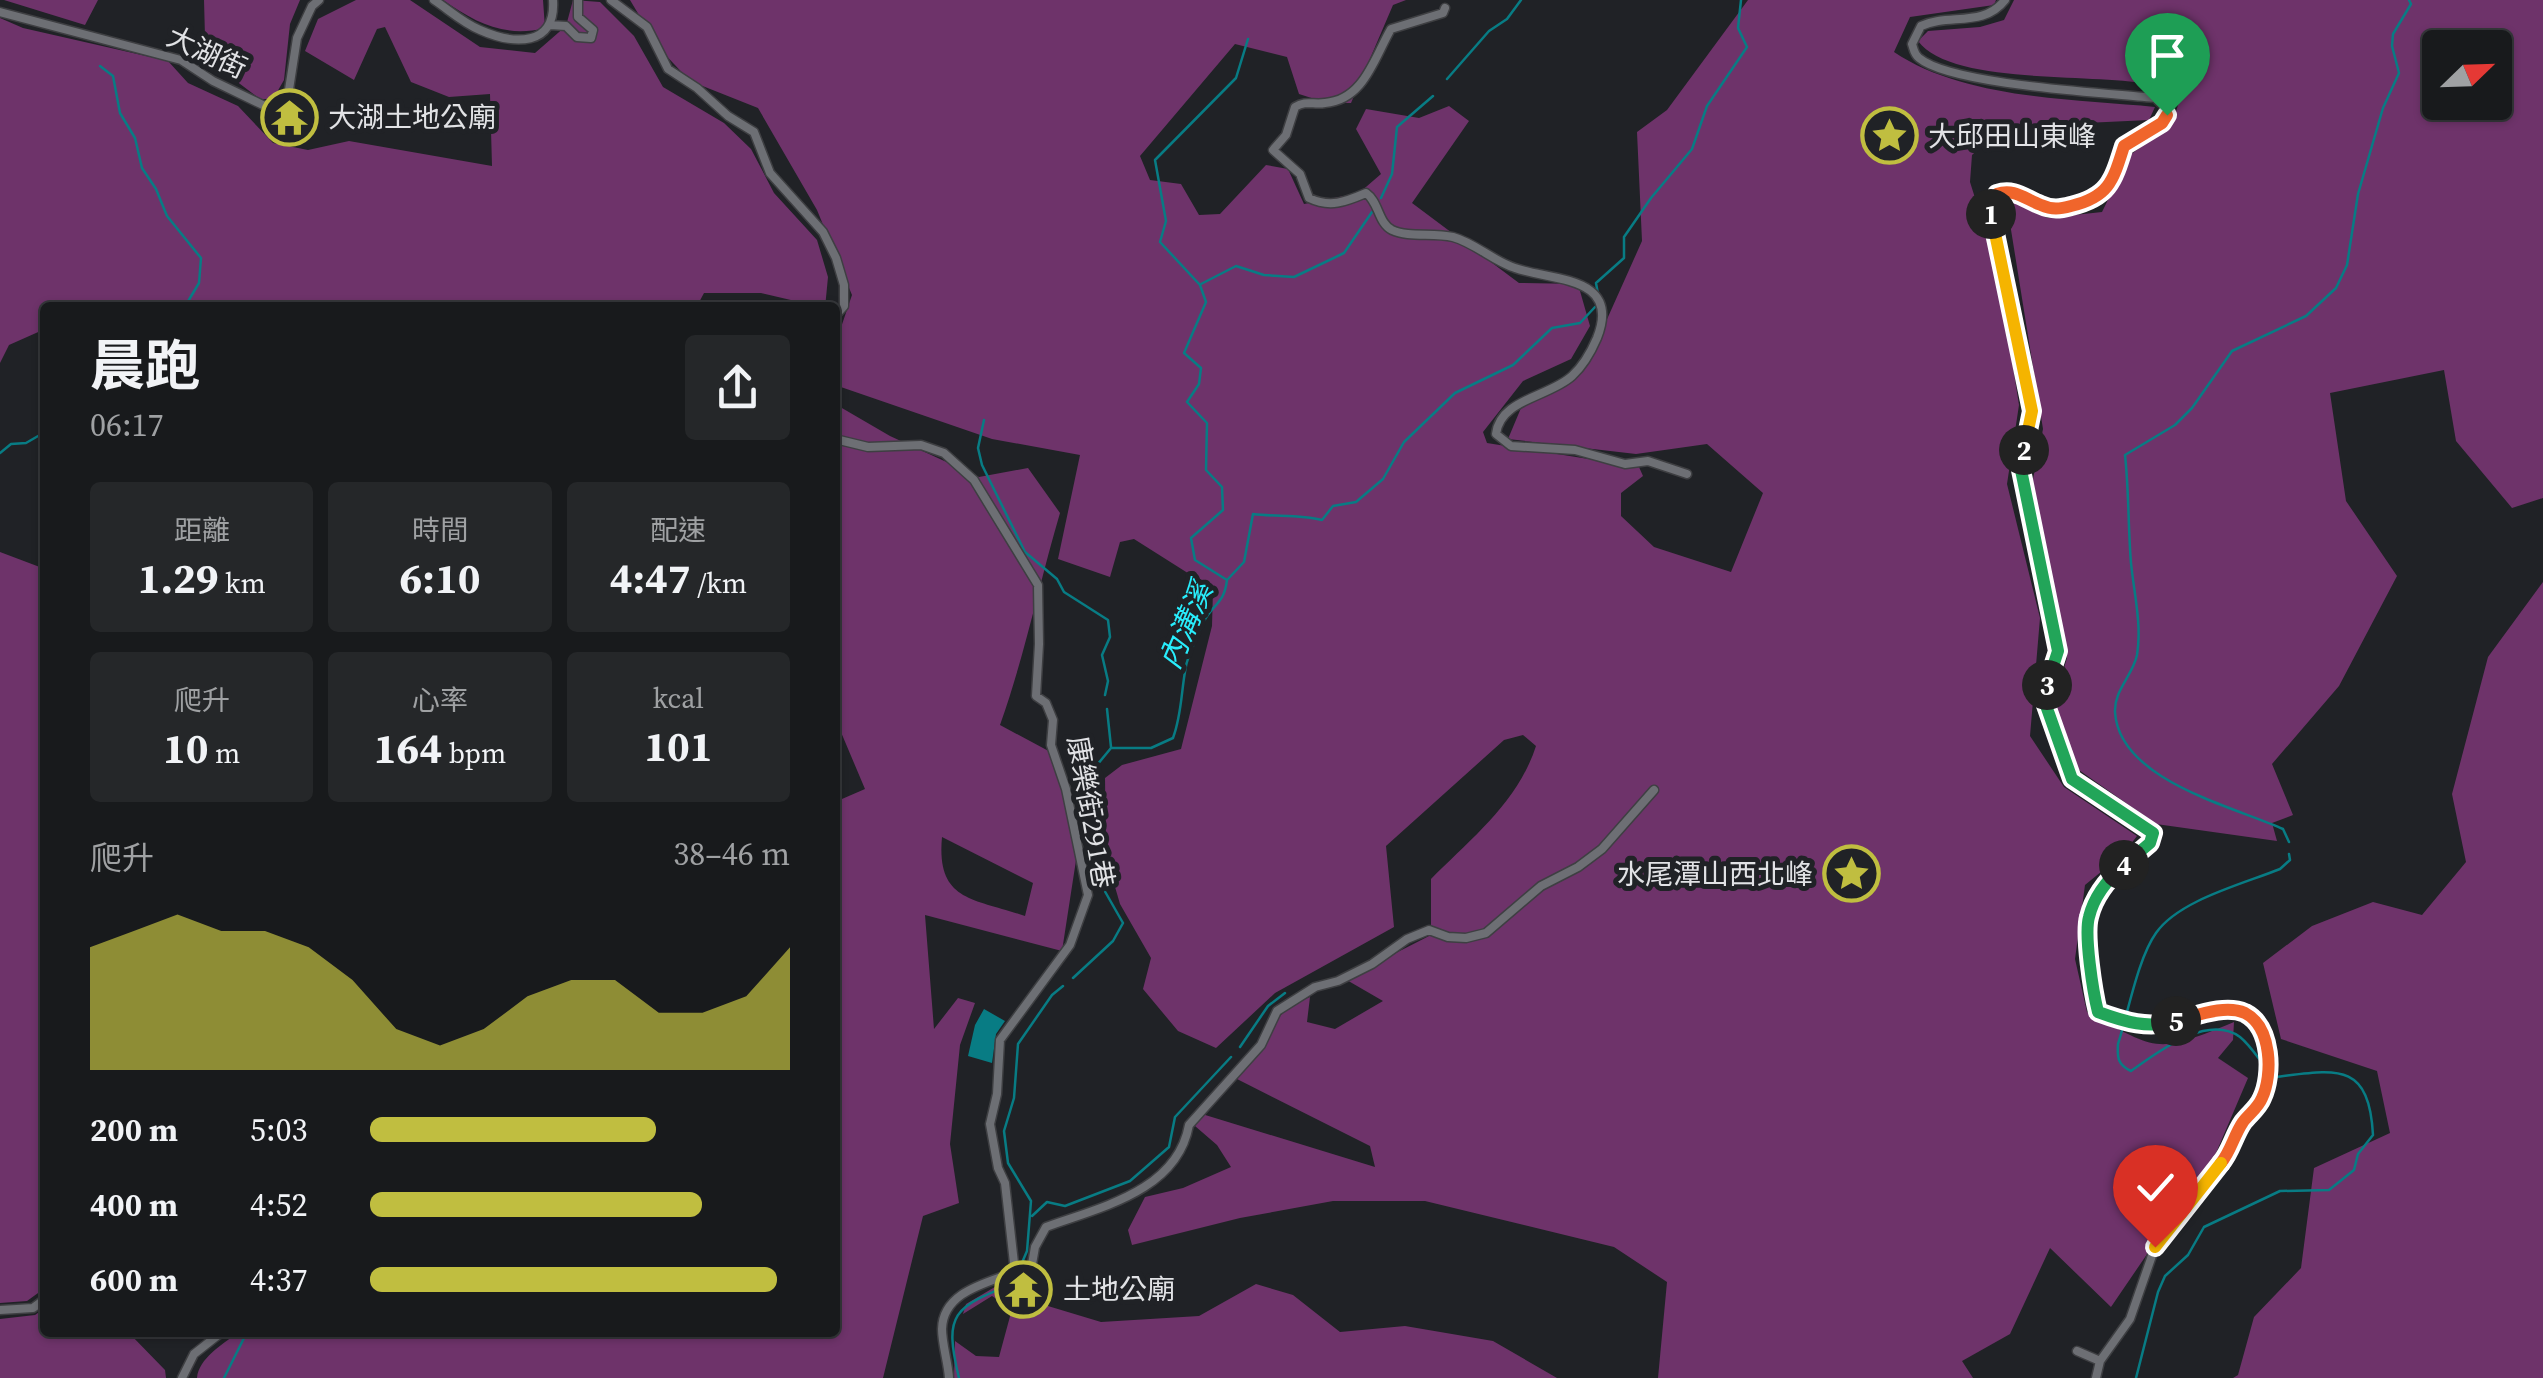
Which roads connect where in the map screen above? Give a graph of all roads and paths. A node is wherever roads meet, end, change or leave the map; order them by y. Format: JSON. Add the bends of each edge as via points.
{"nodes":[{"id":1,"x":319,"y":0,"type":"edge"},
{"id":2,"x":434,"y":0,"type":"edge"},
{"id":3,"x":552,"y":0,"type":"edge"},
{"id":4,"x":578,"y":0,"type":"edge"},
{"id":5,"x":610,"y":0,"type":"edge"},
{"id":6,"x":2004,"y":0,"type":"edge"},
{"id":7,"x":1445,"y":8,"type":"dead end"},
{"id":8,"x":0,"y":12,"type":"edge"},
{"id":9,"x":550,"y":25,"type":"junction"},
{"id":10,"x":840,"y":310,"type":"edge"},
{"id":11,"x":840,"y":441,"type":"edge"},
{"id":12,"x":1687,"y":474,"type":"dead end"},
{"id":13,"x":1654,"y":790,"type":"dead end"},
{"id":14,"x":1015,"y":1272,"type":"junction"},
{"id":15,"x":40,"y":1303,"type":"edge"},
{"id":16,"x":0,"y":1310,"type":"edge"},
{"id":17,"x":216,"y":1337,"type":"edge"},
{"id":18,"x":2077,"y":1351,"type":"dead end"},
{"id":19,"x":2100,"y":1361,"type":"junction"},
{"id":20,"x":182,"y":1378,"type":"edge"},
{"id":21,"x":949,"y":1378,"type":"edge"},
{"id":22,"x":2096,"y":1378,"type":"edge"}],
"edges":[{"from":1,"to":8,"type":"street","name":"大湖街","via":[[298,38],[288,96],[267,108],[181,60]]},
{"from":2,"to":9,"type":"street","via":[[480,30],[514,39],[533,39]]},
{"from":3,"to":9,"type":"street"},
{"from":4,"to":9,"type":"street","via":[[578,16],[592,38]]},
{"from":5,"to":10,"type":"street","via":[[647,28],[668,69],[754,132],[770,173],[823,232],[836,258],[844,285]]},
{"from":6,"to":19,"type":"street","via":[[1973,20],[1921,26],[1912,44],[1915,54],[2005,83],[2155,98],[2167,109],[2162,123],[2124,146],[2102,195],[2056,210],[2006,191],[1990,208],[2032,411],[2021,470],[2058,651],[2043,697],[2072,779],[2153,833],[2108,878],[2088,918],[2093,992],[2098,1012],[2123,1021],[2160,1025],[2225,1010],[2245,1014],[2258,1026],[2269,1063],[2261,1103],[2155,1247],[2130,1320]]},
{"from":7,"to":12,"type":"street","via":[[1391,30],[1362,86],[1327,104],[1294,107],[1286,135],[1273,150],[1300,174],[1308,198],[1320,204],[1366,193],[1390,229],[1456,238],[1516,268],[1573,280],[1598,301],[1603,318],[1590,356],[1570,378],[1498,421],[1496,434],[1511,446],[1575,450],[1625,464],[1648,461]]},
{"from":11,"to":14,"type":"street","name":"康樂街291巷","via":[[944,452],[974,480],[1038,585],[1036,696],[1053,720],[1051,745],[1088,895],[1070,944],[1000,1040],[990,1124]]},
{"from":13,"to":14,"type":"street","via":[[1602,849],[1540,886],[1486,933],[1466,938],[1429,930],[1278,1011],[1261,1044],[1189,1125],[1174,1162],[1130,1197],[1046,1228],[1031,1270]]},
{"from":14,"to":21,"type":"street","via":[[979,1284],[947,1312],[942,1329]]},
{"from":15,"to":16,"type":"street"},
{"from":17,"to":20,"type":"street","via":[[194,1354]]},
{"from":18,"to":19,"type":"street"},
{"from":19,"to":22,"type":"street"}]}
